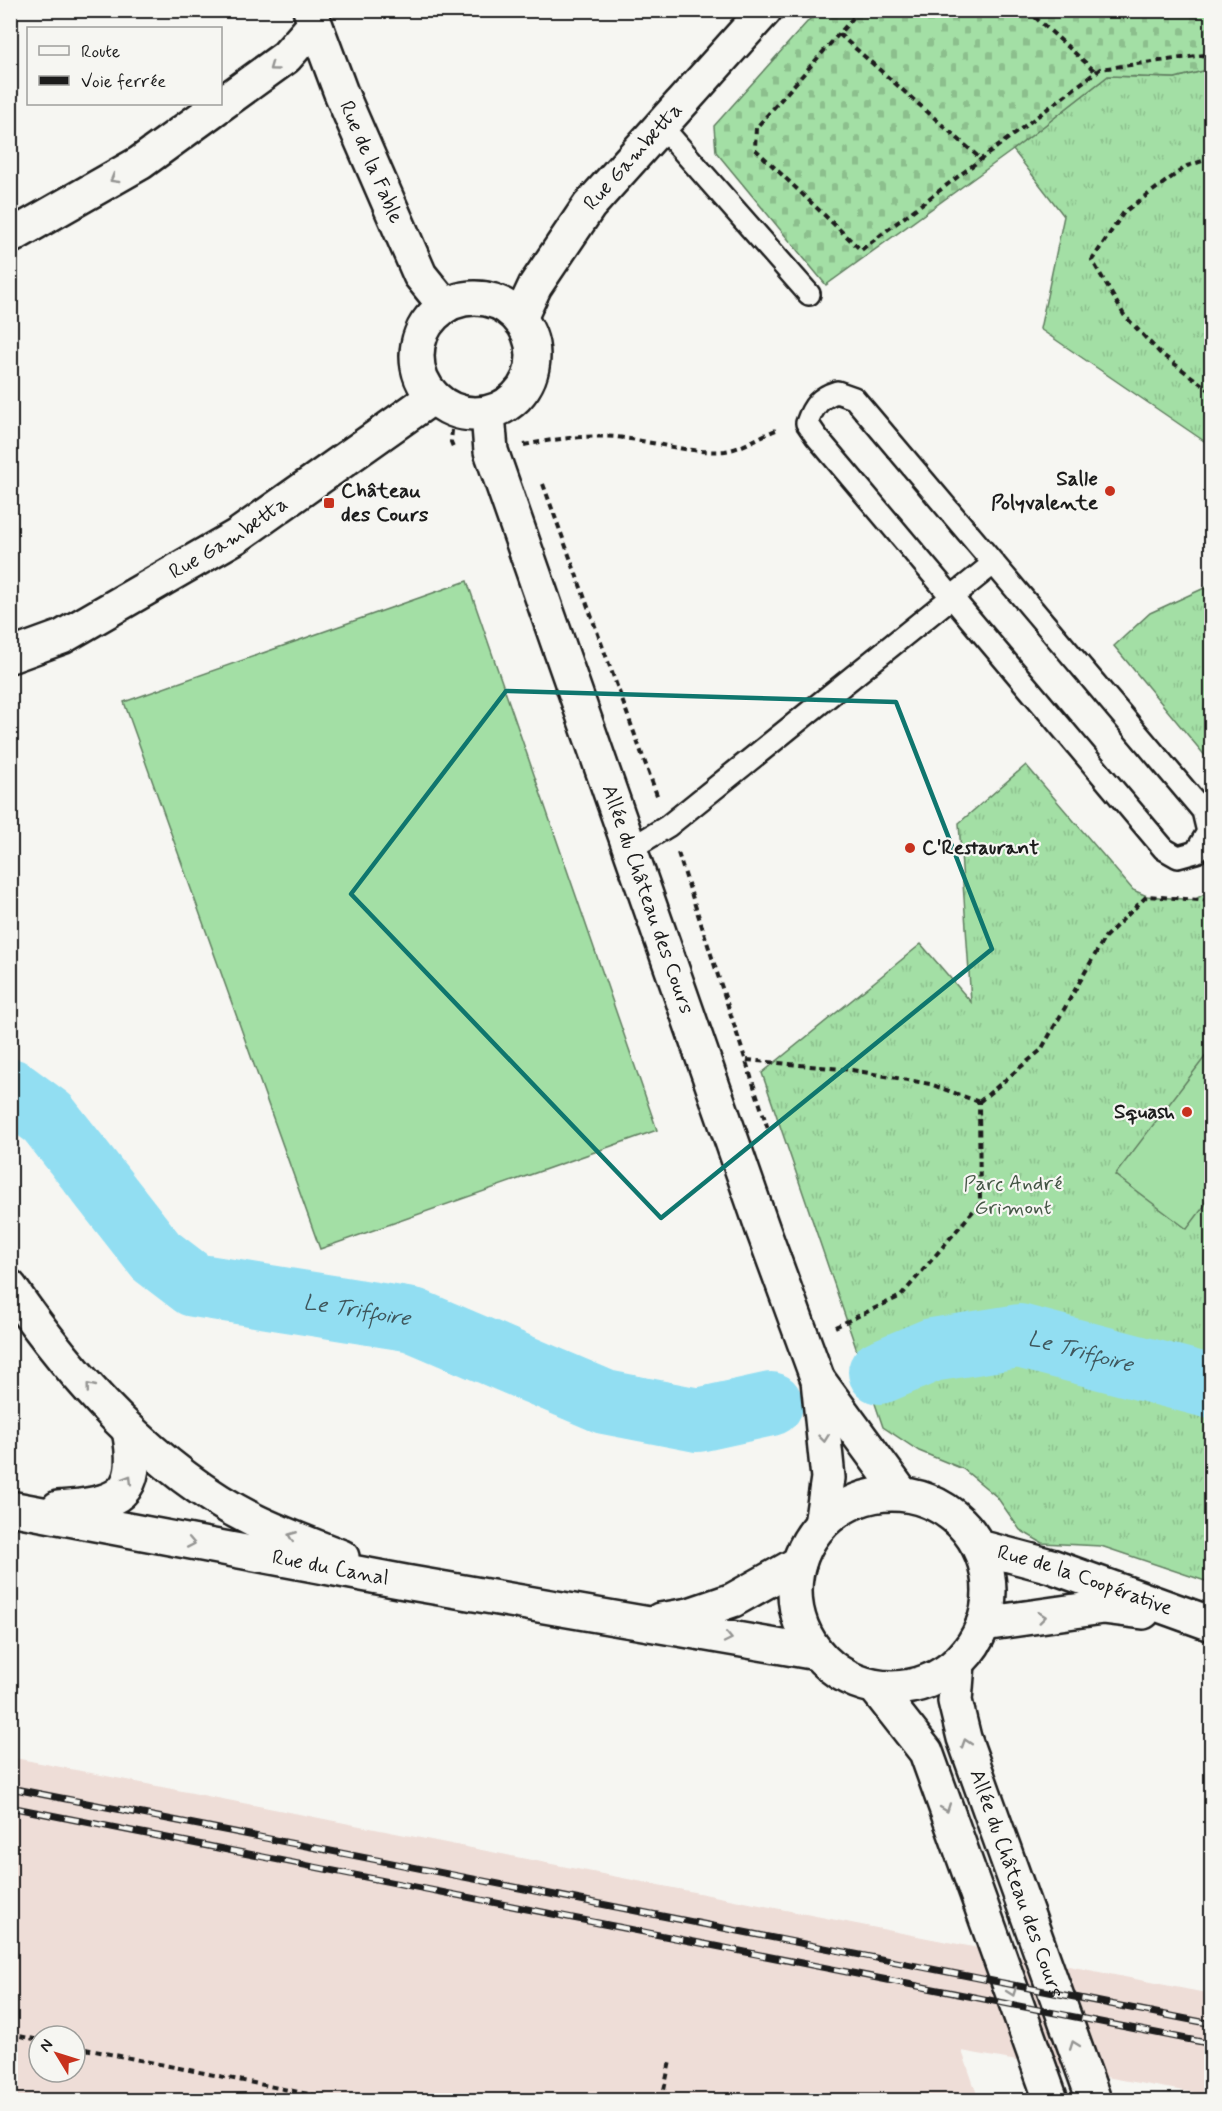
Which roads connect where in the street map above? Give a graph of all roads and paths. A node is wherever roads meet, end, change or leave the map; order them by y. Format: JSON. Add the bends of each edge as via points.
{"nodes":[{"id":1,"x":765,"y":10,"type":"edge"},
{"id":2,"x":860,"y":10,"type":"edge"},
{"id":3,"x":1027,"y":10,"type":"edge"},
{"id":4,"x":312,"y":18,"type":"edge"},
{"id":5,"x":839,"y":34,"type":"junction"},
{"id":6,"x":1212,"y":54,"type":"edge"},
{"id":7,"x":1096,"y":72,"type":"junction"},
{"id":8,"x":222,"y":103,"type":"edge"},
{"id":9,"x":220,"y":105,"type":"edge"},
{"id":10,"x":661,"y":126,"type":"junction"},
{"id":11,"x":1212,"y":158,"type":"edge"},
{"id":12,"x":981,"y":159,"type":"junction"},
{"id":13,"x":10,"y":237,"type":"edge"},
{"id":14,"x":809,"y":294,"type":"dead end"},
{"id":15,"x":445,"y":306,"type":"junction"},
{"id":16,"x":520,"y":318,"type":"junction"},
{"id":17,"x":1212,"y":392,"type":"edge"},
{"id":18,"x":433,"y":397,"type":"junction"},
{"id":19,"x":488,"y":414,"type":"junction"},
{"id":20,"x":807,"y":423,"type":"junction"},
{"id":21,"x":491,"y":451,"type":"junction"},
{"id":22,"x":994,"y":563,"type":"junction"},
{"id":23,"x":952,"y":596,"type":"junction"},
{"id":24,"x":10,"y":656,"type":"edge"},
{"id":25,"x":630,"y":849,"type":"junction"},
{"id":26,"x":1212,"y":901,"type":"edge"},
{"id":27,"x":705,"y":1065,"type":"junction"},
{"id":28,"x":979,"y":1102,"type":"junction"},
{"id":29,"x":10,"y":1287,"type":"edge"},
{"id":30,"x":804,"y":1341,"type":"junction"},
{"id":31,"x":818,"y":1380,"type":"junction"},
{"id":32,"x":129,"y":1430,"type":"junction"},
{"id":33,"x":903,"y":1494,"type":"junction"},
{"id":34,"x":14,"y":1509,"type":"edge"},
{"id":35,"x":821,"y":1525,"type":"junction"},
{"id":36,"x":979,"y":1547,"type":"junction"},
{"id":37,"x":799,"y":1563,"type":"junction"},
{"id":38,"x":405,"y":1582,"type":"junction"},
{"id":39,"x":1201,"y":1620,"type":"edge"},
{"id":40,"x":650,"y":1622,"type":"junction"},
{"id":41,"x":983,"y":1624,"type":"junction"},
{"id":42,"x":817,"y":1653,"type":"junction"},
{"id":43,"x":958,"y":1663,"type":"junction"},
{"id":44,"x":875,"y":1687,"type":"junction"},
{"id":45,"x":10,"y":2034,"type":"edge"},
{"id":46,"x":27,"y":2038,"type":"edge"},
{"id":47,"x":87,"y":2049,"type":"edge"},
{"id":48,"x":670,"y":2061,"type":"dead end"},
{"id":49,"x":303,"y":2093,"type":"junction"},
{"id":50,"x":302,"y":2100,"type":"edge"},
{"id":51,"x":338,"y":2100,"type":"edge"},
{"id":52,"x":662,"y":2100,"type":"edge"},
{"id":53,"x":1051,"y":2100,"type":"edge"},
{"id":54,"x":1094,"y":2100,"type":"edge"}],
"edges":[{"from":1,"to":10,"type":"street","name":"Rue Gambetta"},
{"from":2,"to":5,"type":"path"},
{"from":3,"to":7,"type":"path"},
{"from":4,"to":8,"type":"street","one_way":true,"via":[[286,57]]},
{"from":4,"to":15,"type":"street","name":"Rue de la Fable","via":[[420,275]]},
{"from":5,"to":12,"type":"path"},
{"from":5,"to":12,"type":"path","via":[[756,128],[754,149],[861,250]]},
{"from":6,"to":7,"type":"path"},
{"from":7,"to":12,"type":"path"},
{"from":9,"to":13,"type":"street","one_way":true,"via":[[140,163]]},
{"from":10,"to":14,"type":"lane"},
{"from":10,"to":16,"type":"street","name":"Rue Gambetta","via":[[589,206],[535,286]]},
{"from":11,"to":17,"type":"path","via":[[1187,166],[1124,212],[1092,260],[1124,315],[1160,353]]},
{"from":15,"to":16,"type":"street","via":[[477,297],[495,301]]},
{"from":15,"to":18,"type":"street","via":[[423,329],[417,348],[420,379]]},
{"from":16,"to":19,"type":"street","via":[[535,355],[531,375],[513,402]]},
{"from":18,"to":19,"type":"street","via":[[453,411]]},
{"from":18,"to":24,"type":"street","name":"Rue Gambetta","via":[[237,536],[62,637]]},
{"from":19,"to":21,"type":"street","name":"Allée du Château des Cours"},
{"from":20,"to":21,"type":"path","via":[[771,432],[753,443],[725,451],[614,437],[555,438]]},
{"from":20,"to":22,"type":"lane","via":[[823,396],[837,392],[854,398]]},
{"from":20,"to":23,"type":"lane"},
{"from":21,"to":25,"type":"street","name":"Allée du Château des Cours"},
{"from":22,"to":23,"type":"lane"},
{"from":22,"to":23,"type":"lane","via":[[1203,811],[1209,832],[1196,852],[1178,857],[1164,849]]},
{"from":23,"to":25,"type":"lane","via":[[668,826]]},
{"from":25,"to":27,"type":"street","name":"Allée du Château des Cours"},
{"from":26,"to":28,"type":"path","via":[[1147,896],[1105,937],[1041,1050]]},
{"from":27,"to":28,"type":"path","via":[[738,1059],[852,1070],[930,1084]]},
{"from":27,"to":30,"type":"street","name":"Allée du Château des Cours"},
{"from":28,"to":30,"type":"path","via":[[980,1203],[901,1296]]},
{"from":32,"to":29,"type":"street","one_way":true},
{"from":30,"to":31,"type":"street","name":"Allée du Château des Cours"},
{"from":31,"to":33,"type":"street","name":"Allée du Château des Cours"},
{"from":31,"to":35,"type":"street","name":"Allée du Château des Cours","one_way":true,"via":[[828,1478]]},
{"from":34,"to":32,"type":"street","one_way":true,"via":[[90,1506],[116,1498],[134,1474]]},
{"from":38,"to":32,"type":"street","one_way":true,"via":[[252,1520],[186,1478]]},
{"from":33,"to":35,"type":"street","via":[[873,1496],[844,1506]]},
{"from":33,"to":36,"type":"street","via":[[933,1503],[959,1521]]},
{"from":34,"to":38,"type":"street","name":"Rue du Canal","one_way":true},
{"from":35,"to":37,"type":"street"},
{"from":36,"to":39,"type":"street","name":"Rue de la Coopérative","via":[[1051,1566]]},
{"from":36,"to":41,"type":"street","via":[[987,1572]]},
{"from":37,"to":40,"type":"street","name":"Rue du Canal","via":[[733,1600],[689,1615]]},
{"from":37,"to":42,"type":"street","via":[[795,1595],[801,1626]]},
{"from":38,"to":40,"type":"street","name":"Rue du Canal"},
{"from":41,"to":39,"type":"street","name":"Rue de la Coopérative","one_way":true,"via":[[1103,1607]]},
{"from":40,"to":42,"type":"street","name":"Rue du Canal","one_way":true},
{"from":41,"to":43,"type":"street"},
{"from":42,"to":44,"type":"street","via":[[843,1675]]},
{"from":43,"to":44,"type":"street","via":[[933,1679],[905,1688]]},
{"from":54,"to":43,"type":"street","name":"Allée du Château des Cours","one_way":true,"via":[[964,1738],[955,1701]]},
{"from":44,"to":53,"type":"street","name":"Allée du Château des Cours","one_way":true,"via":[[926,1752]]},
{"from":45,"to":46,"type":"path"},
{"from":47,"to":49,"type":"path"},
{"from":48,"to":52,"type":"path"},
{"from":49,"to":50,"type":"path"},
{"from":49,"to":51,"type":"path"}]}
